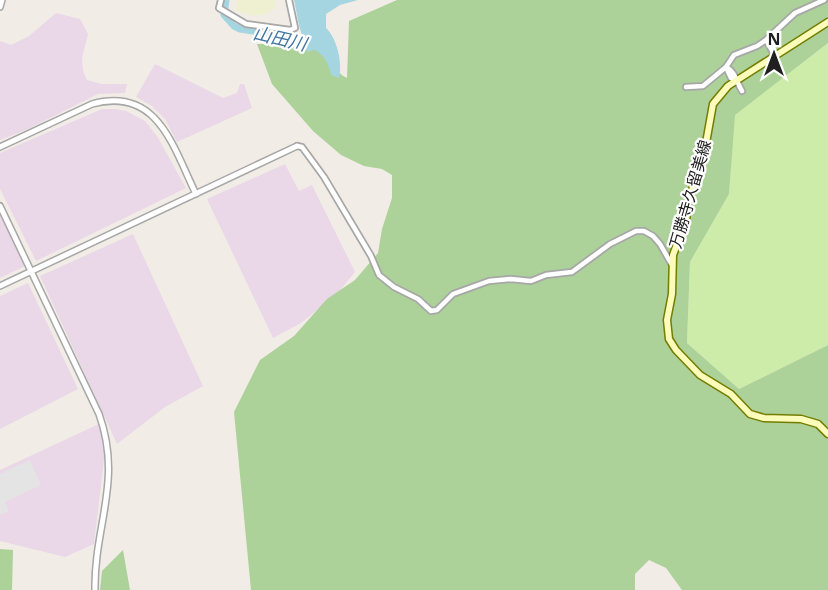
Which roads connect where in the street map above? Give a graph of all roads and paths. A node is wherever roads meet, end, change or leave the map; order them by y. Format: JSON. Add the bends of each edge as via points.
{"nodes":[{"id":1,"x":2,"y":0,"type":"edge"},
{"id":2,"x":220,"y":0,"type":"edge"},
{"id":3,"x":289,"y":0,"type":"edge"},
{"id":4,"x":824,"y":0,"type":"edge"},
{"id":5,"x":0,"y":7,"type":"edge"},
{"id":6,"x":828,"y":22,"type":"edge"},
{"id":7,"x":766,"y":40,"type":"junction"},
{"id":8,"x":775,"y":57,"type":"junction"},
{"id":9,"x":726,"y":67,"type":"junction"},
{"id":10,"x":735,"y":81,"type":"junction"},
{"id":11,"x":686,"y":87,"type":"dead end"},
{"id":12,"x":742,"y":91,"type":"dead end"},
{"id":13,"x":297,"y":146,"type":"joint"},
{"id":14,"x":0,"y":147,"type":"edge"},
{"id":15,"x":196,"y":194,"type":"junction"},
{"id":16,"x":0,"y":206,"type":"edge"},
{"id":17,"x":672,"y":265,"type":"junction"},
{"id":18,"x":31,"y":271,"type":"junction"},
{"id":19,"x":0,"y":286,"type":"edge"},
{"id":20,"x":828,"y":435,"type":"edge"},
{"id":21,"x":95,"y":590,"type":"edge"}],
"edges":[{"from":1,"to":5,"type":"street"},
{"from":2,"to":3,"type":"street","via":[[219,8],[246,24],[290,30],[295,28]]},
{"from":4,"to":7,"type":"street","via":[[795,13]]},
{"from":6,"to":8,"type":"main road","name":"万勝寺久留美線"},
{"from":7,"to":8,"type":"street"},
{"from":7,"to":9,"type":"street","via":[[734,55]]},
{"from":8,"to":10,"type":"main road","name":"万勝寺久留美線"},
{"from":9,"to":10,"type":"street"},
{"from":9,"to":11,"type":"street","via":[[703,86]]},
{"from":10,"to":12,"type":"street"},
{"from":10,"to":17,"type":"main road","name":"万勝寺久留美線","via":[[722,91],[710,110],[706,142]]},
{"from":13,"to":15,"type":"street"},
{"from":13,"to":17,"type":"street","via":[[303,147],[324,177],[380,275],[431,311],[453,294],[489,281],[531,281],[572,272],[610,244],[636,231],[652,236]]},
{"from":14,"to":15,"type":"street","via":[[92,104],[127,101],[147,110],[160,123]]},
{"from":15,"to":18,"type":"street"},
{"from":16,"to":18,"type":"street"},
{"from":17,"to":20,"type":"main road","name":"万勝寺久留美線","via":[[668,334],[676,350],[700,375],[731,394],[750,414],[818,424]]},
{"from":18,"to":19,"type":"street"},
{"from":18,"to":21,"type":"street","via":[[107,437],[110,475]]}]}
